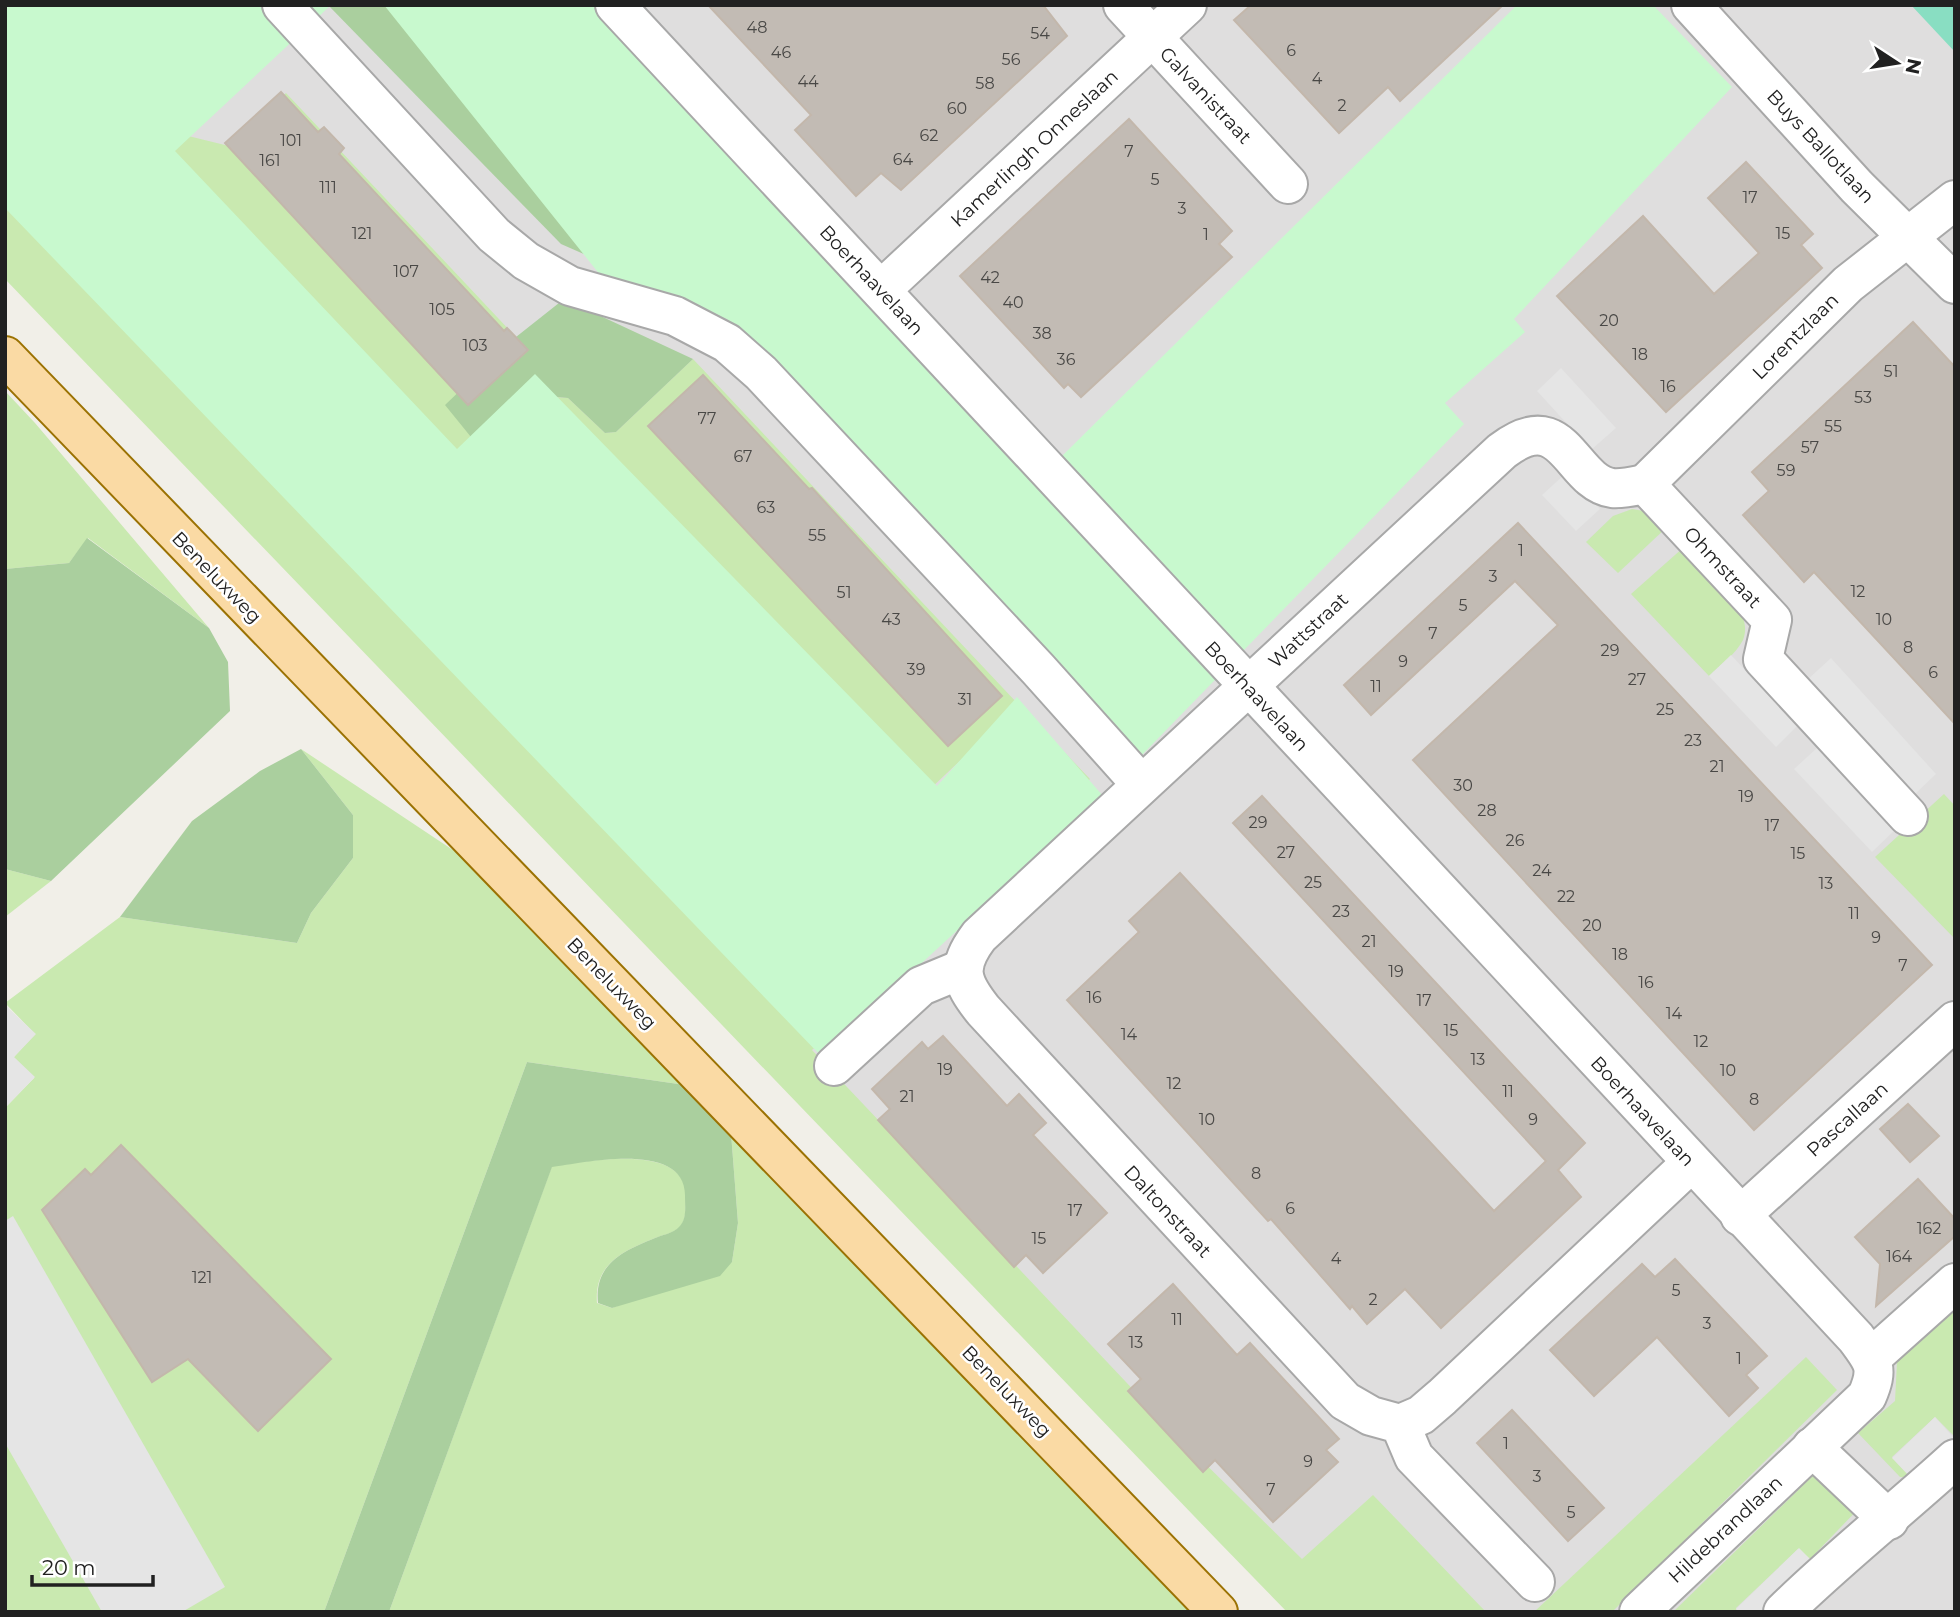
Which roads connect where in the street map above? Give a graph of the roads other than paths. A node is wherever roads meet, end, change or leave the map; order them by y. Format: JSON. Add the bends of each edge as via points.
{"nodes":[{"id":1,"x":282,"y":5,"type":"edge"},
{"id":2,"x":615,"y":5,"type":"edge"},
{"id":3,"x":1124,"y":5,"type":"edge"},
{"id":4,"x":1187,"y":5,"type":"edge"},
{"id":5,"x":1691,"y":5,"type":"edge"},
{"id":6,"x":1153,"y":37,"type":"junction"},
{"id":7,"x":1288,"y":184,"type":"dead end"},
{"id":8,"x":1955,"y":200,"type":"edge"},
{"id":9,"x":1908,"y":237,"type":"junction"},
{"id":10,"x":1955,"y":284,"type":"edge"},
{"id":11,"x":881,"y":290,"type":"junction"},
{"id":12,"x":5,"y":356,"type":"edge"},
{"id":13,"x":1646,"y":484,"type":"junction"},
{"id":14,"x":1248,"y":686,"type":"junction"},
{"id":15,"x":1141,"y":784,"type":"junction"},
{"id":16,"x":1908,"y":816,"type":"dead end"},
{"id":17,"x":964,"y":962,"type":"junction"},
{"id":18,"x":1955,"y":1021,"type":"edge"},
{"id":19,"x":834,"y":1066,"type":"dead end"},
{"id":20,"x":1691,"y":1163,"type":"junction"},
{"id":21,"x":1740,"y":1216,"type":"junction"},
{"id":22,"x":1955,"y":1283,"type":"edge"},
{"id":23,"x":1871,"y":1358,"type":"junction"},
{"id":24,"x":1399,"y":1424,"type":"junction"},
{"id":25,"x":1812,"y":1447,"type":"junction"},
{"id":26,"x":1955,"y":1459,"type":"edge"},
{"id":27,"x":1889,"y":1520,"type":"junction"},
{"id":28,"x":1535,"y":1582,"type":"dead end"},
{"id":29,"x":1218,"y":1612,"type":"edge"},
{"id":30,"x":1639,"y":1612,"type":"edge"},
{"id":31,"x":1783,"y":1612,"type":"edge"}],
"edges":[{"from":1,"to":15,"type":"street","via":[[494,235],[526,261],[570,286],[675,316],[727,342],[761,373]]},
{"from":2,"to":11,"type":"street","name":"Boerhaavelaan"},
{"from":3,"to":6,"type":"street","name":"Galvanistraat"},
{"from":4,"to":6,"type":"street","name":"Kamerlingh Onneslaan"},
{"from":5,"to":9,"type":"street","name":"Buys Ballotlaan"},
{"from":6,"to":7,"type":"street","name":"Galvanistraat"},
{"from":6,"to":11,"type":"street","name":"Kamerlingh Onneslaan"},
{"from":8,"to":9,"type":"street","name":"Lorentzlaan"},
{"from":9,"to":10,"type":"street","name":"Buys Ballotlaan"},
{"from":9,"to":13,"type":"street","name":"Lorentzlaan","via":[[1848,284]]},
{"from":11,"to":14,"type":"street","name":"Boerhaavelaan"},
{"from":12,"to":29,"type":"main road","name":"Beneluxweg"},
{"from":13,"to":14,"type":"street","name":"Wattstraat","via":[[1611,488],[1598,482],[1558,443],[1537,434],[1520,437]]},
{"from":13,"to":16,"type":"street","name":"Ohmstraat","via":[[1772,620],[1763,659]]},
{"from":14,"to":15,"type":"street","name":"Wattstraat"},
{"from":14,"to":20,"type":"street","name":"Boerhaavelaan"},
{"from":15,"to":17,"type":"street","name":"Wattstraat","via":[[979,936]]},
{"from":17,"to":19,"type":"street","via":[[921,986]]},
{"from":17,"to":24,"type":"street","name":"Daltonstraat","via":[[968,991],[983,1010],[1345,1401],[1371,1416]]},
{"from":18,"to":21,"type":"street","name":"Pascallaan"},
{"from":20,"to":21,"type":"street","name":"Boerhaavelaan"},
{"from":20,"to":24,"type":"street","via":[[1442,1397],[1421,1415]]},
{"from":21,"to":23,"type":"street","name":"Boerhaavelaan"},
{"from":22,"to":23,"type":"street"},
{"from":23,"to":25,"type":"street","name":"Hildebrandlaan","via":[[1875,1375],[1867,1396]]},
{"from":24,"to":28,"type":"street","via":[[1414,1457]]},
{"from":25,"to":27,"type":"street"},
{"from":25,"to":30,"type":"street","name":"Hildebrandlaan"},
{"from":26,"to":27,"type":"street"},
{"from":27,"to":31,"type":"street","via":[[1823,1572]]}]}
